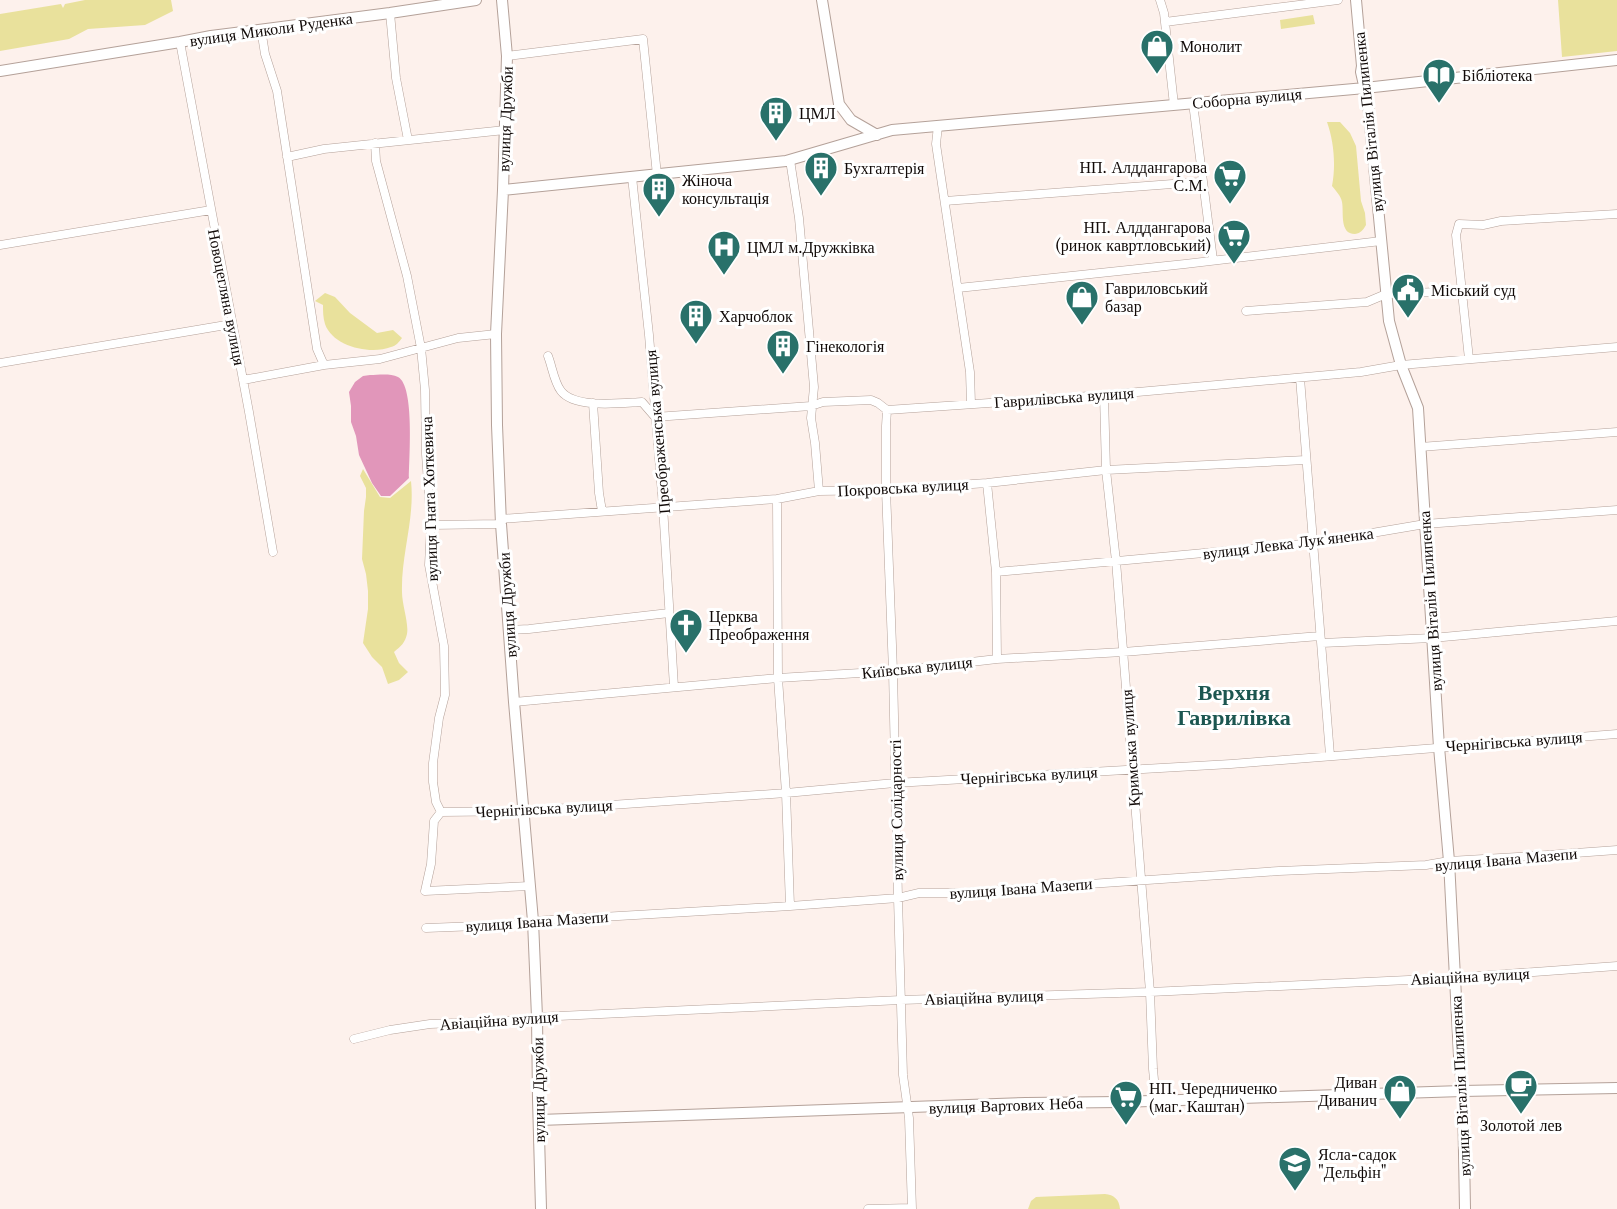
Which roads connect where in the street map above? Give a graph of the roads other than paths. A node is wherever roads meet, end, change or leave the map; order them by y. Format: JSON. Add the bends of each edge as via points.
{"nodes":[{"id":1,"x":476,"y":0,"type":"edge"},
{"id":2,"x":502,"y":0,"type":"edge"},
{"id":3,"x":822,"y":0,"type":"edge"},
{"id":4,"x":1160,"y":0,"type":"edge"},
{"id":5,"x":1338,"y":0,"type":"edge"},
{"id":6,"x":1356,"y":0,"type":"edge"},
{"id":7,"x":390,"y":13,"type":"junction"},
{"id":8,"x":1165,"y":22,"type":"junction"},
{"id":9,"x":261,"y":29,"type":"junction"},
{"id":10,"x":177,"y":43,"type":"junction"},
{"id":11,"x":507,"y":56,"type":"junction"},
{"id":12,"x":1617,"y":60,"type":"edge"},
{"id":13,"x":0,"y":71,"type":"edge"},
{"id":14,"x":1365,"y":88,"type":"junction"},
{"id":15,"x":1193,"y":103,"type":"junction"},
{"id":16,"x":1174,"y":105,"type":"junction"},
{"id":17,"x":938,"y":126,"type":"junction"},
{"id":18,"x":505,"y":130,"type":"junction"},
{"id":19,"x":877,"y":135,"type":"junction"},
{"id":20,"x":408,"y":140,"type":"junction"},
{"id":21,"x":375,"y":143,"type":"junction"},
{"id":22,"x":1199,"y":145,"type":"junction"},
{"id":23,"x":287,"y":157,"type":"junction"},
{"id":24,"x":790,"y":160,"type":"junction"},
{"id":25,"x":657,"y":175,"type":"junction"},
{"id":26,"x":632,"y":177,"type":"junction"},
{"id":27,"x":1199,"y":182,"type":"junction"},
{"id":28,"x":503,"y":190,"type":"junction"},
{"id":29,"x":945,"y":201,"type":"junction"},
{"id":30,"x":211,"y":210,"type":"junction"},
{"id":31,"x":1617,"y":214,"type":"edge"},
{"id":32,"x":1381,"y":241,"type":"junction"},
{"id":33,"x":0,"y":245,"type":"edge"},
{"id":34,"x":1211,"y":261,"type":"junction"},
{"id":35,"x":958,"y":288,"type":"junction"},
{"id":36,"x":1462,"y":291,"type":"junction"},
{"id":37,"x":1386,"y":294,"type":"junction"},
{"id":38,"x":1246,"y":311,"type":"dead end"},
{"id":39,"x":232,"y":324,"type":"junction"},
{"id":40,"x":496,"y":334,"type":"junction"},
{"id":41,"x":1617,"y":347,"type":"edge"},
{"id":42,"x":421,"y":348,"type":"junction"},
{"id":43,"x":548,"y":356,"type":"dead end"},
{"id":44,"x":1470,"y":359,"type":"junction"},
{"id":45,"x":0,"y":363,"type":"edge"},
{"id":46,"x":324,"y":365,"type":"junction"},
{"id":47,"x":1401,"y":365,"type":"junction"},
{"id":48,"x":1300,"y":378,"type":"junction"},
{"id":49,"x":243,"y":380,"type":"junction"},
{"id":50,"x":1104,"y":395,"type":"junction"},
{"id":51,"x":593,"y":403,"type":"junction"},
{"id":52,"x":971,"y":404,"type":"junction"},
{"id":53,"x":811,"y":406,"type":"junction"},
{"id":54,"x":887,"y":410,"type":"junction"},
{"id":55,"x":656,"y":417,"type":"junction"},
{"id":56,"x":1617,"y":432,"type":"edge"},
{"id":57,"x":1420,"y":447,"type":"junction"},
{"id":58,"x":1306,"y":460,"type":"junction"},
{"id":59,"x":1106,"y":470,"type":"junction"},
{"id":60,"x":987,"y":483,"type":"junction"},
{"id":61,"x":886,"y":490,"type":"junction"},
{"id":62,"x":819,"y":491,"type":"junction"},
{"id":63,"x":777,"y":500,"type":"junction"},
{"id":64,"x":663,"y":506,"type":"junction"},
{"id":65,"x":1617,"y":510,"type":"edge"},
{"id":66,"x":602,"y":511,"type":"junction"},
{"id":67,"x":501,"y":521,"type":"junction"},
{"id":68,"x":1425,"y":524,"type":"junction"},
{"id":69,"x":431,"y":525,"type":"junction"},
{"id":70,"x":1312,"y":543,"type":"junction"},
{"id":71,"x":273,"y":552,"type":"dead end"},
{"id":72,"x":1116,"y":561,"type":"junction"},
{"id":73,"x":996,"y":572,"type":"junction"},
{"id":74,"x":669,"y":613,"type":"junction"},
{"id":75,"x":1617,"y":621,"type":"edge"},
{"id":76,"x":509,"y":630,"type":"junction"},
{"id":77,"x":1432,"y":638,"type":"junction"},
{"id":78,"x":1321,"y":639,"type":"junction"},
{"id":79,"x":1123,"y":652,"type":"junction"},
{"id":80,"x":997,"y":659,"type":"junction"},
{"id":81,"x":892,"y":671,"type":"junction"},
{"id":82,"x":777,"y":678,"type":"junction"},
{"id":83,"x":674,"y":687,"type":"junction"},
{"id":84,"x":514,"y":702,"type":"junction"},
{"id":85,"x":1617,"y":734,"type":"edge"},
{"id":86,"x":1439,"y":747,"type":"junction"},
{"id":87,"x":1330,"y":755,"type":"junction"},
{"id":88,"x":1132,"y":769,"type":"junction"},
{"id":89,"x":895,"y":783,"type":"junction"},
{"id":90,"x":786,"y":794,"type":"junction"},
{"id":91,"x":523,"y":811,"type":"junction"},
{"id":92,"x":441,"y":812,"type":"junction"},
{"id":93,"x":1617,"y":850,"type":"edge"},
{"id":94,"x":1449,"y":861,"type":"junction"},
{"id":95,"x":1140,"y":880,"type":"junction"},
{"id":96,"x":530,"y":886,"type":"junction"},
{"id":97,"x":898,"y":898,"type":"junction"},
{"id":98,"x":790,"y":906,"type":"junction"},
{"id":99,"x":533,"y":921,"type":"junction"},
{"id":100,"x":426,"y":928,"type":"dead end"},
{"id":101,"x":1617,"y":966,"type":"edge"},
{"id":102,"x":1455,"y":977,"type":"junction"},
{"id":103,"x":1150,"y":992,"type":"junction"},
{"id":104,"x":901,"y":1000,"type":"junction"},
{"id":105,"x":537,"y":1017,"type":"junction"},
{"id":106,"x":354,"y":1039,"type":"dead end"},
{"id":107,"x":1617,"y":1088,"type":"edge"},
{"id":108,"x":1462,"y":1091,"type":"junction"},
{"id":109,"x":1156,"y":1101,"type":"junction"},
{"id":110,"x":908,"y":1107,"type":"junction"},
{"id":111,"x":539,"y":1120,"type":"junction"},
{"id":112,"x":912,"y":1208,"type":"edge"},
{"id":113,"x":541,"y":1209,"type":"edge"},
{"id":114,"x":868,"y":1209,"type":"edge"},
{"id":115,"x":1465,"y":1209,"type":"edge"}],
"edges":[{"from":1,"to":7,"type":"street","name":"вулиця Миколи Руденка"},
{"from":2,"to":11,"type":"street","name":"вулиця Дружби"},
{"from":3,"to":19,"type":"street","via":[[839,104],[851,120]]},
{"from":4,"to":8,"type":"street"},
{"from":5,"to":8,"type":"street"},
{"from":6,"to":14,"type":"street","name":"вулиця Віталія Пилипенка"},
{"from":7,"to":9,"type":"street","name":"вулиця Миколи Руденка"},
{"from":7,"to":20,"type":"street","via":[[396,78]]},
{"from":8,"to":16,"type":"street"},
{"from":9,"to":10,"type":"street","name":"вулиця Миколи Руденка"},
{"from":9,"to":23,"type":"street","via":[[277,91]]},
{"from":10,"to":13,"type":"street","name":"вулиця Миколи Руденка"},
{"from":10,"to":30,"type":"street","name":"Новоцегляна вулиця"},
{"from":11,"to":18,"type":"street","name":"вулиця Дружби"},
{"from":11,"to":25,"type":"street","via":[[644,39]]},
{"from":12,"to":14,"type":"street","name":"Соборна вулиця"},
{"from":14,"to":15,"type":"street","name":"Соборна вулиця"},
{"from":14,"to":32,"type":"street","name":"вулиця Віталія Пилипенка"},
{"from":15,"to":16,"type":"street","name":"Соборна вулиця"},
{"from":15,"to":22,"type":"street"},
{"from":16,"to":17,"type":"street","name":"Соборна вулиця"},
{"from":17,"to":19,"type":"street","name":"Соборна вулиця"},
{"from":17,"to":29,"type":"street","via":[[936,144]]},
{"from":18,"to":20,"type":"street"},
{"from":18,"to":28,"type":"street","name":"вулиця Дружби"},
{"from":19,"to":24,"type":"street","name":"Соборна вулиця"},
{"from":20,"to":21,"type":"street"},
{"from":21,"to":23,"type":"street","via":[[324,148]]},
{"from":21,"to":42,"type":"street","name":"вулиця Гната Хоткевича"},
{"from":22,"to":27,"type":"street","via":[[1195,153]]},
{"from":22,"to":34,"type":"street"},
{"from":23,"to":46,"type":"street","via":[[317,350]]},
{"from":24,"to":25,"type":"street","name":"Соборна вулиця"},
{"from":24,"to":53,"type":"street","via":[[814,387]]},
{"from":25,"to":26,"type":"street","name":"Соборна вулиця"},
{"from":26,"to":28,"type":"street","name":"Соборна вулиця"},
{"from":26,"to":55,"type":"street","name":"Преображенська вулиця"},
{"from":27,"to":29,"type":"street"},
{"from":27,"to":34,"type":"street"},
{"from":28,"to":40,"type":"street","name":"вулиця Дружби"},
{"from":29,"to":35,"type":"street"},
{"from":30,"to":33,"type":"street"},
{"from":30,"to":39,"type":"street","name":"Новоцегляна вулиця"},
{"from":31,"to":36,"type":"street","via":[[1459,224],[1456,235]]},
{"from":32,"to":34,"type":"street"},
{"from":32,"to":37,"type":"street","name":"вулиця Віталія Пилипенка"},
{"from":34,"to":35,"type":"street"},
{"from":35,"to":52,"type":"street"},
{"from":36,"to":37,"type":"street"},
{"from":36,"to":44,"type":"street"},
{"from":37,"to":38,"type":"street","via":[[1366,302]]},
{"from":37,"to":47,"type":"street","name":"вулиця Віталія Пилипенка"},
{"from":39,"to":45,"type":"street"},
{"from":39,"to":49,"type":"street","name":"Новоцегляна вулиця"},
{"from":40,"to":42,"type":"street","via":[[458,338]]},
{"from":40,"to":67,"type":"street","name":"вулиця Дружби"},
{"from":41,"to":44,"type":"street","name":"Гаврилівська вулиця"},
{"from":42,"to":46,"type":"street","via":[[380,359]]},
{"from":42,"to":69,"type":"street","name":"вулиця Гната Хоткевича"},
{"from":43,"to":51,"type":"street","via":[[560,390],[568,398]]},
{"from":44,"to":47,"type":"street","name":"Гаврилівська вулиця"},
{"from":46,"to":49,"type":"street"},
{"from":47,"to":48,"type":"street","name":"Гаврилівська вулиця"},
{"from":47,"to":57,"type":"street","name":"вулиця Віталія Пилипенка","via":[[1418,408]]},
{"from":48,"to":50,"type":"street","name":"Гаврилівська вулиця"},
{"from":48,"to":58,"type":"street"},
{"from":49,"to":71,"type":"street","name":"Новоцегляна вулиця"},
{"from":50,"to":52,"type":"street","name":"Гаврилівська вулиця"},
{"from":50,"to":59,"type":"street","name":"Кримська вулиця"},
{"from":51,"to":55,"type":"street","via":[[642,402]]},
{"from":51,"to":66,"type":"street"},
{"from":52,"to":54,"type":"street","name":"Гаврилівська вулиця"},
{"from":53,"to":54,"type":"street","name":"Гаврилівська вулиця","via":[[871,400]]},
{"from":53,"to":55,"type":"street","name":"Гаврилівська вулиця"},
{"from":53,"to":62,"type":"street"},
{"from":54,"to":61,"type":"street","name":"вулиця Солідарності"},
{"from":55,"to":64,"type":"street","name":"Преображенська вулиця"},
{"from":56,"to":57,"type":"street"},
{"from":57,"to":68,"type":"street","name":"вулиця Віталія Пилипенка"},
{"from":58,"to":59,"type":"street","name":"Покровська вулиця"},
{"from":58,"to":70,"type":"street"},
{"from":59,"to":60,"type":"street","name":"Покровська вулиця"},
{"from":59,"to":72,"type":"street","name":"Кримська вулиця"},
{"from":60,"to":61,"type":"street","name":"Покровська вулиця"},
{"from":60,"to":73,"type":"street"},
{"from":61,"to":62,"type":"street","name":"Покровська вулиця"},
{"from":61,"to":81,"type":"street","name":"вулиця Солідарності"},
{"from":62,"to":63,"type":"street","name":"Покровська вулиця"},
{"from":63,"to":64,"type":"street","name":"Покровська вулиця"},
{"from":63,"to":82,"type":"street"},
{"from":64,"to":66,"type":"street","name":"Покровська вулиця"},
{"from":64,"to":74,"type":"street","name":"Преображенська вулиця"},
{"from":65,"to":68,"type":"street","name":"вулиця Левка Лук'яненка"},
{"from":66,"to":67,"type":"street","name":"Покровська вулиця"},
{"from":67,"to":69,"type":"street","name":"Покровська вулиця"},
{"from":67,"to":76,"type":"street","name":"вулиця Дружби"},
{"from":68,"to":70,"type":"street","name":"вулиця Левка Лук'яненка"},
{"from":68,"to":77,"type":"street","name":"вулиця Віталія Пилипенка"},
{"from":69,"to":92,"type":"street","name":"вулиця Гната Хоткевича","via":[[429,565],[444,646],[444,695],[433,764],[436,802]]},
{"from":70,"to":72,"type":"street","name":"вулиця Левка Лук'яненка"},
{"from":70,"to":78,"type":"street"},
{"from":72,"to":73,"type":"street","name":"вулиця Левка Лук'яненка"},
{"from":72,"to":79,"type":"street","name":"Кримська вулиця"},
{"from":73,"to":80,"type":"street"},
{"from":74,"to":76,"type":"street"},
{"from":74,"to":83,"type":"street","name":"Преображенська вулиця"},
{"from":75,"to":77,"type":"street","name":"Київська вулиця"},
{"from":76,"to":84,"type":"street","name":"вулиця Дружби"},
{"from":77,"to":78,"type":"street","name":"Київська вулиця"},
{"from":77,"to":86,"type":"street","name":"вулиця Віталія Пилипенка"},
{"from":78,"to":79,"type":"street","name":"Київська вулиця"},
{"from":78,"to":87,"type":"street"},
{"from":79,"to":80,"type":"street","name":"Київська вулиця"},
{"from":79,"to":88,"type":"street","name":"Кримська вулиця"},
{"from":80,"to":81,"type":"street","name":"Київська вулиця"},
{"from":81,"to":82,"type":"street","name":"Київська вулиця"},
{"from":81,"to":89,"type":"street","name":"вулиця Солідарності"},
{"from":82,"to":83,"type":"street","name":"Київська вулиця"},
{"from":82,"to":90,"type":"street"},
{"from":83,"to":84,"type":"street","name":"Київська вулиця"},
{"from":84,"to":91,"type":"street","name":"вулиця Дружби"},
{"from":85,"to":86,"type":"street","name":"Чернігівська вулиця"},
{"from":86,"to":87,"type":"street","name":"Чернігівська вулиця"},
{"from":86,"to":94,"type":"street","name":"вулиця Віталія Пилипенка"},
{"from":87,"to":88,"type":"street","name":"Чернігівська вулиця"},
{"from":88,"to":89,"type":"street","name":"Чернігівська вулиця"},
{"from":88,"to":95,"type":"street","name":"Кримська вулиця"},
{"from":89,"to":90,"type":"street","name":"Чернігівська вулиця"},
{"from":89,"to":97,"type":"street","name":"вулиця Солідарності"},
{"from":90,"to":91,"type":"street","name":"Чернігівська вулиця"},
{"from":90,"to":98,"type":"street"},
{"from":91,"to":92,"type":"street","name":"Чернігівська вулиця"},
{"from":91,"to":96,"type":"street","name":"вулиця Дружби"},
{"from":92,"to":96,"type":"street","via":[[434,821],[425,891]]},
{"from":93,"to":94,"type":"street","name":"вулиця Івана Мазепи"},
{"from":94,"to":95,"type":"street","name":"вулиця Івана Мазепи"},
{"from":94,"to":102,"type":"street","name":"вулиця Віталія Пилипенка"},
{"from":95,"to":97,"type":"street","name":"вулиця Івана Мазепи","via":[[920,893]]},
{"from":95,"to":103,"type":"street","name":"Кримська вулиця"},
{"from":96,"to":99,"type":"street","name":"вулиця Дружби"},
{"from":97,"to":98,"type":"street","name":"вулиця Івана Мазепи"},
{"from":97,"to":104,"type":"street","name":"вулиця Солідарності"},
{"from":98,"to":99,"type":"street","name":"вулиця Івана Мазепи"},
{"from":99,"to":100,"type":"street","name":"вулиця Івана Мазепи"},
{"from":99,"to":105,"type":"street","name":"вулиця Дружби"},
{"from":101,"to":102,"type":"street","name":"Авіаційна вулиця"},
{"from":102,"to":103,"type":"street","name":"Авіаційна вулиця"},
{"from":102,"to":108,"type":"street","name":"вулиця Віталія Пилипенка"},
{"from":103,"to":104,"type":"street","name":"Авіаційна вулиця"},
{"from":103,"to":109,"type":"street","name":"Кримська вулиця"},
{"from":104,"to":105,"type":"street","name":"Авіаційна вулиця"},
{"from":104,"to":110,"type":"street","name":"вулиця Солідарності"},
{"from":105,"to":106,"type":"street","name":"Авіаційна вулиця","via":[[430,1024]]},
{"from":105,"to":111,"type":"street","name":"вулиця Дружби"},
{"from":107,"to":108,"type":"street","name":"вулиця Вартових Неба"},
{"from":108,"to":109,"type":"street","name":"вулиця Вартових Неба"},
{"from":108,"to":115,"type":"street","name":"вулиця Віталія Пилипенка"},
{"from":109,"to":110,"type":"street","name":"вулиця Вартових Неба"},
{"from":110,"to":111,"type":"street","name":"вулиця Вартових Неба"},
{"from":110,"to":112,"type":"street","name":"вулиця Солідарності"},
{"from":111,"to":113,"type":"street","name":"вулиця Дружби"},
{"from":112,"to":114,"type":"street"}]}
